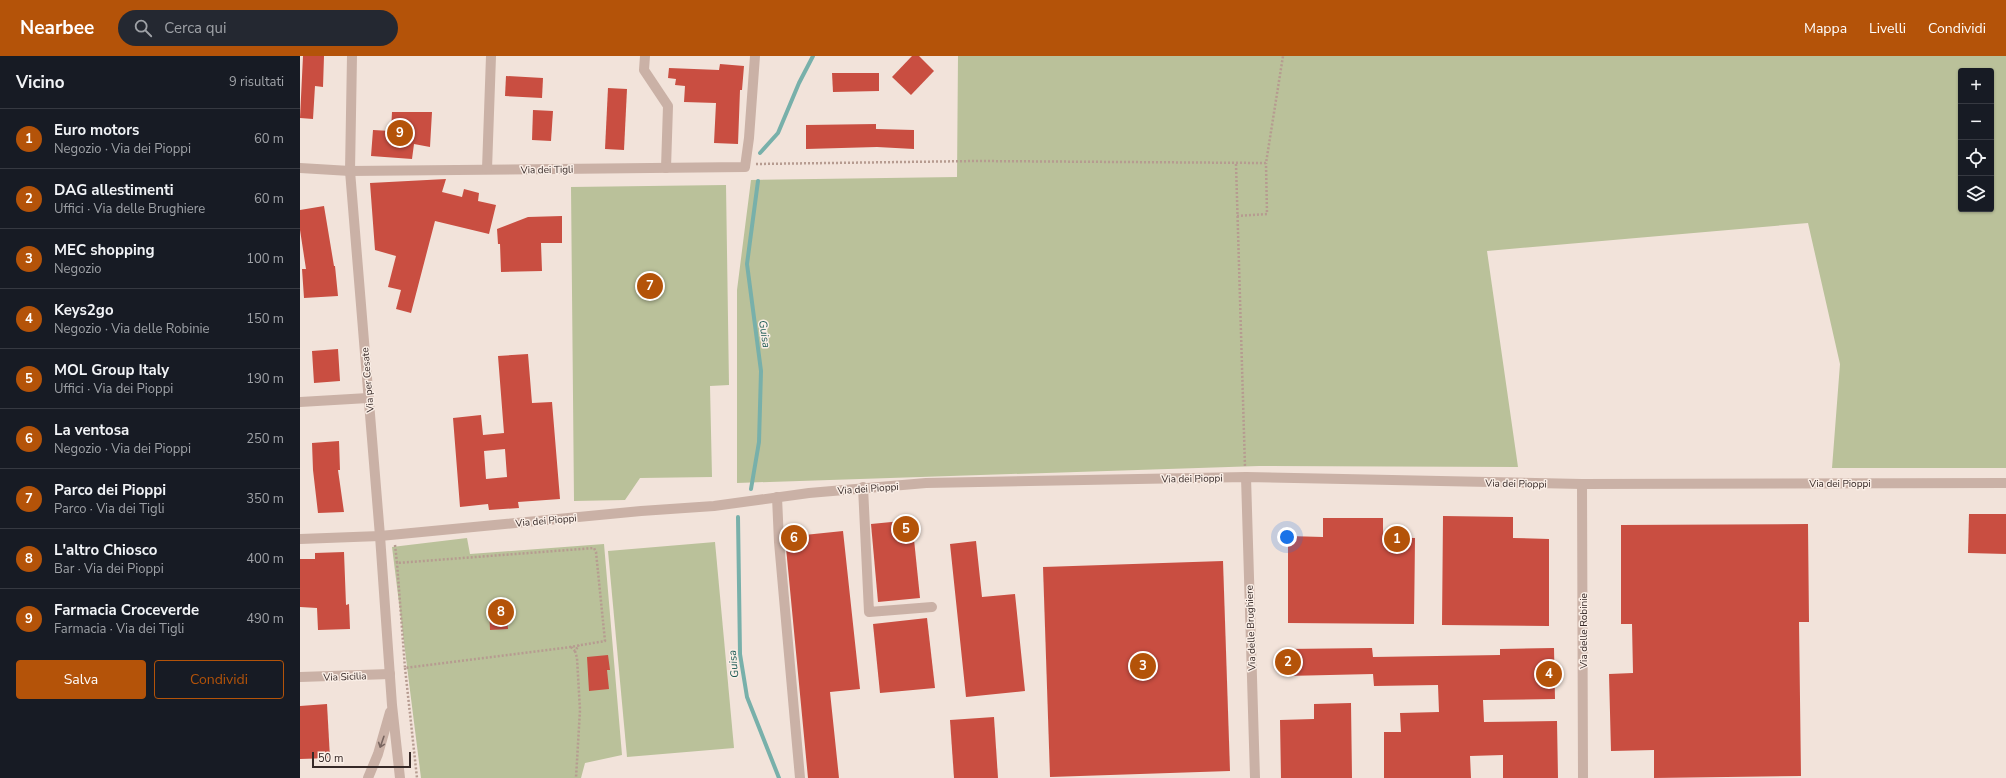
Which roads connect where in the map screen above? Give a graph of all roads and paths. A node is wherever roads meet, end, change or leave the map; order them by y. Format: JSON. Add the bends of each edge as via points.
{"nodes":[{"id":1,"x":352,"y":56,"type":"edge"},
{"id":2,"x":491,"y":56,"type":"edge"},
{"id":3,"x":645,"y":56,"type":"edge"},
{"id":4,"x":755,"y":56,"type":"edge"},
{"id":5,"x":1283,"y":56,"type":"edge"},
{"id":6,"x":1236,"y":164,"type":"junction"},
{"id":7,"x":1266,"y":164,"type":"junction"},
{"id":8,"x":745,"y":167,"type":"junction"},
{"id":9,"x":300,"y":168,"type":"edge"},
{"id":10,"x":666,"y":168,"type":"junction"},
{"id":11,"x":487,"y":169,"type":"junction"},
{"id":12,"x":350,"y":171,"type":"junction"},
{"id":13,"x":1237,"y":216,"type":"junction"},
{"id":14,"x":368,"y":398,"type":"junction"},
{"id":15,"x":300,"y":402,"type":"edge"},
{"id":16,"x":1246,"y":477,"type":"junction"},
{"id":17,"x":2006,"y":483,"type":"edge"},
{"id":18,"x":1582,"y":484,"type":"junction"},
{"id":19,"x":863,"y":487,"type":"junction"},
{"id":20,"x":777,"y":497,"type":"junction"},
{"id":21,"x":394,"y":535,"type":"junction"},
{"id":22,"x":380,"y":536,"type":"junction"},
{"id":23,"x":300,"y":539,"type":"edge"},
{"id":24,"x":397,"y":563,"type":"junction"},
{"id":25,"x":932,"y":606,"type":"dead end"},
{"id":26,"x":580,"y":644,"type":"junction"},
{"id":27,"x":570,"y":647,"type":"junction"},
{"id":28,"x":575,"y":651,"type":"junction"},
{"id":29,"x":405,"y":668,"type":"junction"},
{"id":30,"x":390,"y":674,"type":"junction"},
{"id":31,"x":300,"y":677,"type":"edge"},
{"id":32,"x":392,"y":705,"type":"junction"},
{"id":33,"x":368,"y":778,"type":"edge"},
{"id":34,"x":400,"y":778,"type":"edge"},
{"id":35,"x":417,"y":778,"type":"edge"},
{"id":36,"x":576,"y":778,"type":"edge"},
{"id":37,"x":800,"y":778,"type":"edge"},
{"id":38,"x":1255,"y":778,"type":"edge"},
{"id":39,"x":1583,"y":778,"type":"edge"}],
"edges":[{"from":1,"to":12,"type":"street","name":"Via per Cesate"},
{"from":2,"to":11,"type":"street"},
{"from":3,"to":10,"type":"street","via":[[644,70],[668,106]]},
{"from":4,"to":8,"type":"street"},
{"from":5,"to":7,"type":"path"},
{"from":6,"to":7,"type":"path"},
{"from":6,"to":8,"type":"path","via":[[976,161],[758,163]]},
{"from":6,"to":13,"type":"path"},
{"from":7,"to":13,"type":"path","via":[[1267,214]]},
{"from":8,"to":10,"type":"street","name":"Via dei Tigli"},
{"from":9,"to":12,"type":"street","name":"Via dei Tigli"},
{"from":10,"to":11,"type":"street","name":"Via dei Tigli"},
{"from":11,"to":12,"type":"street","name":"Via dei Tigli"},
{"from":12,"to":14,"type":"street","name":"Via per Cesate"},
{"from":13,"to":16,"type":"path"},
{"from":14,"to":15,"type":"street"},
{"from":14,"to":22,"type":"street","name":"Via per Cesate"},
{"from":16,"to":18,"type":"street","name":"Via dei Pioppi"},
{"from":16,"to":19,"type":"street","name":"Via dei Pioppi","via":[[926,483]]},
{"from":16,"to":38,"type":"street","name":"Via delle Brughiere"},
{"from":17,"to":18,"type":"street","name":"Via dei Pioppi"},
{"from":18,"to":39,"type":"street","name":"Via delle Robinie"},
{"from":19,"to":20,"type":"street","name":"Via dei Pioppi"},
{"from":19,"to":25,"type":"street","via":[[869,612]]},
{"from":20,"to":21,"type":"street","name":"Via dei Pioppi","via":[[714,506]]},
{"from":20,"to":37,"type":"street"},
{"from":21,"to":22,"type":"street","name":"Via dei Pioppi"},
{"from":21,"to":24,"type":"path"},
{"from":22,"to":23,"type":"street","name":"Via dei Pioppi"},
{"from":22,"to":30,"type":"street","name":"Via per Cesate"},
{"from":24,"to":26,"type":"path","via":[[594,548],[605,641]]},
{"from":24,"to":29,"type":"path"},
{"from":26,"to":27,"type":"path"},
{"from":26,"to":28,"type":"path"},
{"from":27,"to":28,"type":"path"},
{"from":27,"to":29,"type":"path"},
{"from":28,"to":36,"type":"path","via":[[580,710]]},
{"from":29,"to":35,"type":"path"},
{"from":30,"to":31,"type":"street","name":"Via Sicilia"},
{"from":30,"to":32,"type":"street","name":"Via per Cesate"},
{"from":32,"to":33,"type":"street","name":"Via per Cesate","one_way":true},
{"from":32,"to":34,"type":"street","name":"Via per Cesate"}]}
